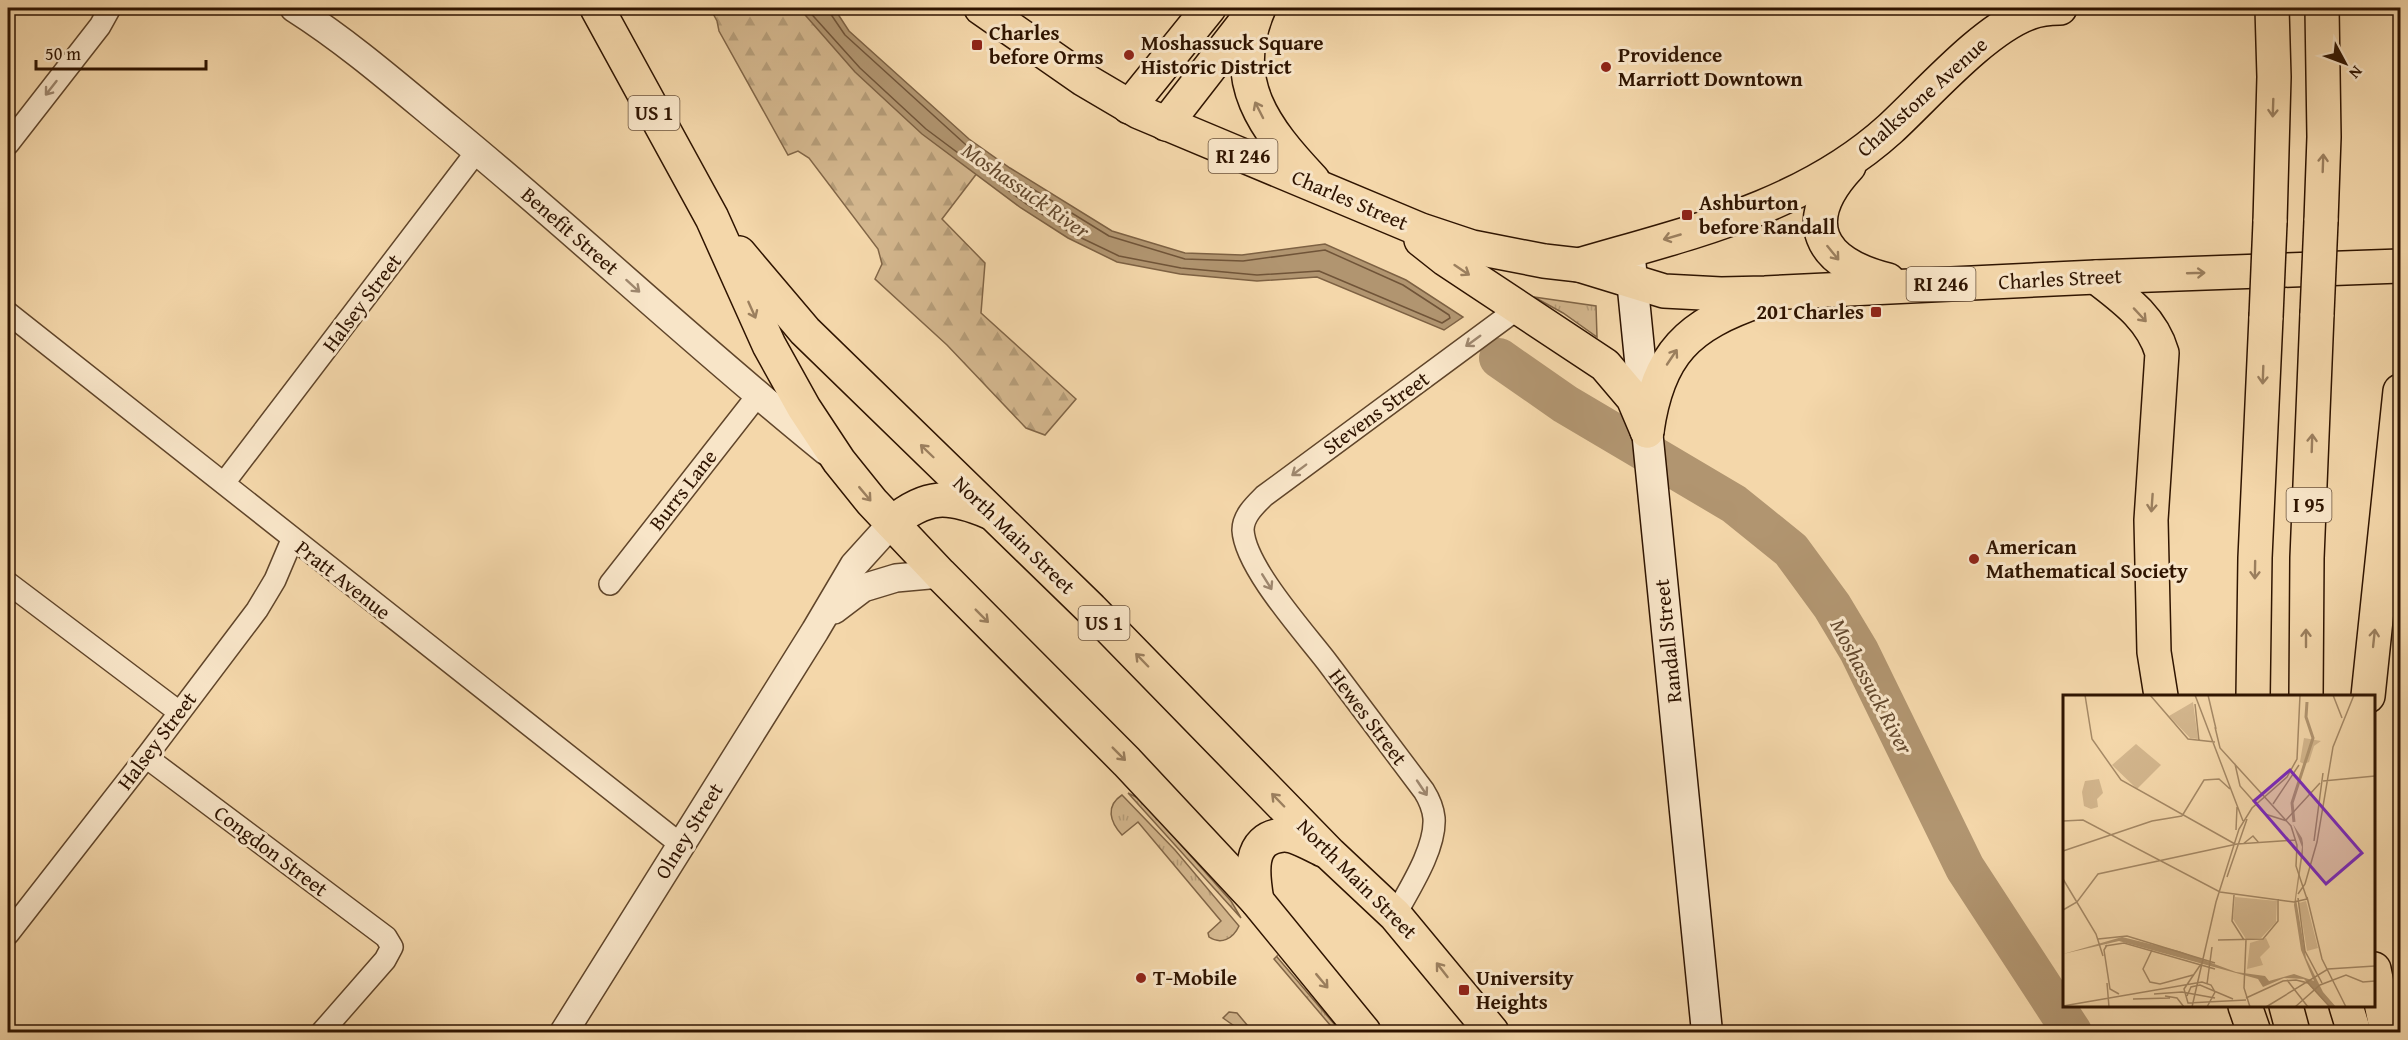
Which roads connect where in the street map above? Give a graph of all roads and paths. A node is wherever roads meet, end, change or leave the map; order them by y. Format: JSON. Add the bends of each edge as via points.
{"nodes":[{"id":1,"x":110,"y":8,"type":"edge"},
{"id":2,"x":294,"y":8,"type":"edge"},
{"id":3,"x":597,"y":8,"type":"edge"},
{"id":4,"x":981,"y":8,"type":"edge"},
{"id":5,"x":1209,"y":8,"type":"edge"},
{"id":6,"x":1258,"y":8,"type":"edge"},
{"id":7,"x":2060,"y":8,"type":"edge"},
{"id":8,"x":2272,"y":8,"type":"edge"},
{"id":9,"x":2322,"y":8,"type":"edge"},
{"id":10,"x":1129,"y":107,"type":"junction"},
{"id":11,"x":1166,"y":124,"type":"junction"},
{"id":12,"x":8,"y":144,"type":"edge"},
{"id":13,"x":1865,"y":150,"type":"junction"},
{"id":14,"x":477,"y":151,"type":"junction"},
{"id":15,"x":1320,"y":188,"type":"junction"},
{"id":16,"x":712,"y":218,"type":"junction"},
{"id":17,"x":1400,"y":221,"type":"junction"},
{"id":18,"x":1629,"y":250,"type":"junction"},
{"id":19,"x":1579,"y":265,"type":"junction"},
{"id":20,"x":2400,"y":266,"type":"edge"},
{"id":21,"x":2096,"y":277,"type":"junction"},
{"id":22,"x":1632,"y":282,"type":"junction"},
{"id":23,"x":1912,"y":285,"type":"junction"},
{"id":24,"x":1785,"y":291,"type":"junction"},
{"id":25,"x":1520,"y":307,"type":"junction"},
{"id":26,"x":8,"y":313,"type":"edge"},
{"id":27,"x":2400,"y":391,"type":"edge"},
{"id":28,"x":758,"y":395,"type":"junction"},
{"id":29,"x":1647,"y":431,"type":"junction"},
{"id":30,"x":839,"y":461,"type":"junction"},
{"id":31,"x":224,"y":483,"type":"junction"},
{"id":32,"x":993,"y":514,"type":"junction"},
{"id":33,"x":892,"y":523,"type":"junction"},
{"id":34,"x":1243,"y":529,"type":"joint"},
{"id":35,"x":292,"y":540,"type":"junction"},
{"id":36,"x":940,"y":574,"type":"junction"},
{"id":37,"x":8,"y":583,"type":"edge"},
{"id":38,"x":610,"y":584,"type":"dead end"},
{"id":39,"x":815,"y":631,"type":"junction"},
{"id":40,"x":2161,"y":695,"type":"edge"},
{"id":41,"x":2253,"y":695,"type":"edge"},
{"id":42,"x":2306,"y":695,"type":"edge"},
{"id":43,"x":2368,"y":695,"type":"edge"},
{"id":44,"x":179,"y":712,"type":"junction"},
{"id":45,"x":146,"y":757,"type":"junction"},
{"id":46,"x":680,"y":844,"type":"junction"},
{"id":47,"x":1330,"y":854,"type":"junction"},
{"id":48,"x":1257,"y":901,"type":"junction"},
{"id":49,"x":1395,"y":915,"type":"junction"},
{"id":50,"x":8,"y":934,"type":"edge"},
{"id":51,"x":2375,"y":978,"type":"edge"},
{"id":52,"x":2246,"y":1007,"type":"edge"},
{"id":53,"x":2287,"y":1007,"type":"edge"},
{"id":54,"x":2347,"y":1007,"type":"edge"},
{"id":55,"x":322,"y":1032,"type":"edge"},
{"id":56,"x":564,"y":1032,"type":"edge"},
{"id":57,"x":1364,"y":1032,"type":"edge"},
{"id":58,"x":1492,"y":1032,"type":"edge"},
{"id":59,"x":1707,"y":1032,"type":"edge"},
{"id":60,"x":2254,"y":1032,"type":"edge"},
{"id":61,"x":2294,"y":1032,"type":"edge"},
{"id":62,"x":2354,"y":1032,"type":"edge"},
{"id":63,"x":2387,"y":1032,"type":"edge"}],
"edges":[{"from":1,"to":12,"type":"street","one_way":true},
{"from":2,"to":14,"type":"street","name":"Benefit Street","via":[[333,33]]},
{"from":3,"to":16,"type":"main road","name":"North Main Street","number":"US 1"},
{"from":4,"to":10,"type":"main road","name":"Charles Street","number":"RI 246"},
{"from":5,"to":10,"type":"main road"},
{"from":6,"to":11,"type":"main road"},
{"from":15,"to":6,"type":"main road","one_way":true,"via":[[1273,134],[1251,94],[1248,45]]},
{"from":7,"to":13,"type":"main road","name":"Chalkstone Avenue","number":"RI 246","via":[[2031,12],[2013,20],[1983,42]]},
{"from":8,"to":41,"type":"main road","number":"I 95","one_way":true,"bridge":true,"via":[[2270,222]]},
{"from":42,"to":9,"type":"main road","number":"I 95","one_way":true,"bridge":true,"via":[[2307,558],[2324,137]]},
{"from":10,"to":11,"type":"main road","name":"Charles Street","number":"RI 246"},
{"from":11,"to":15,"type":"main road","name":"Charles Street","number":"RI 246"},
{"from":13,"to":18,"type":"main road","name":"Chalkstone Avenue","number":"RI 246","one_way":true,"via":[[1772,204]]},
{"from":13,"to":23,"type":"main road","one_way":true,"via":[[1826,198],[1821,224],[1824,240],[1845,265],[1868,275]]},
{"from":14,"to":28,"type":"street","name":"Benefit Street","one_way":true},
{"from":14,"to":31,"type":"street","name":"Halsey Street"},
{"from":15,"to":17,"type":"main road","name":"Charles Street","number":"RI 246"},
{"from":16,"to":30,"type":"main road","name":"North Main Street","number":"US 1","one_way":true,"via":[[769,345]]},
{"from":32,"to":16,"type":"main road","name":"North Main Street","number":"US 1","one_way":true,"via":[[805,331]]},
{"from":17,"to":19,"type":"main road","name":"Charles Street","number":"RI 246","via":[[1472,247]]},
{"from":17,"to":25,"type":"main road","one_way":true,"via":[[1445,258]]},
{"from":18,"to":19,"type":"main road","name":"Charles Street","number":"RI 246"},
{"from":18,"to":22,"type":"main road","name":"Randall Street"},
{"from":19,"to":22,"type":"main road","name":"Charles Street","number":"RI 246"},
{"from":21,"to":20,"type":"main road","name":"Charles Street","number":"RI 246","one_way":true},
{"from":21,"to":23,"type":"main road","name":"Charles Street","number":"RI 246"},
{"from":21,"to":40,"type":"main road","one_way":true,"via":[[2144,319],[2162,353],[2151,520],[2154,652]]},
{"from":22,"to":24,"type":"main road","name":"Charles Street","number":"RI 246","via":[[1664,291]]},
{"from":22,"to":29,"type":"main road","name":"Randall Street"},
{"from":23,"to":24,"type":"main road","name":"Charles Street","number":"RI 246"},
{"from":29,"to":24,"type":"main road","one_way":true,"via":[[1659,380],[1688,337],[1722,315]]},
{"from":25,"to":29,"type":"main road","via":[[1614,373],[1633,398]]},
{"from":25,"to":34,"type":"street","name":"Stevens Street","one_way":true,"via":[[1264,496],[1252,508]]},
{"from":26,"to":31,"type":"street","name":"Pratt Avenue"},
{"from":43,"to":27,"type":"main road","one_way":true},
{"from":28,"to":30,"type":"street","name":"Benefit Street"},
{"from":28,"to":38,"type":"street","name":"Burrs Lane"},
{"from":29,"to":59,"type":"main road","name":"Randall Street"},
{"from":30,"to":33,"type":"main road","name":"North Main Street","number":"US 1","one_way":true},
{"from":31,"to":35,"type":"street","name":"Pratt Avenue"},
{"from":32,"to":33,"type":"main road","via":[[959,502],[928,501],[909,509]]},
{"from":47,"to":32,"type":"main road","name":"North Main Street","number":"US 1","one_way":true},
{"from":33,"to":36,"type":"main road","name":"North Main Street","number":"US 1"},
{"from":33,"to":39,"type":"street","name":"Olney Street","via":[[854,565]]},
{"from":34,"to":49,"type":"street","name":"Hewes Street","one_way":true,"via":[[1250,552],[1272,590],[1424,791],[1433,809],[1426,857]]},
{"from":35,"to":44,"type":"street","name":"Halsey Street","via":[[257,610]]},
{"from":35,"to":46,"type":"street","name":"Pratt Avenue"},
{"from":36,"to":39,"type":"street","name":"Olney Street","via":[[896,578],[863,588]]},
{"from":36,"to":48,"type":"main road","name":"North Main Street","number":"US 1","one_way":true,"via":[[1127,762]]},
{"from":37,"to":44,"type":"street"},
{"from":39,"to":46,"type":"street","name":"Olney Street"},
{"from":44,"to":45,"type":"street","name":"Halsey Street"},
{"from":45,"to":50,"type":"street","name":"Halsey Street"},
{"from":45,"to":55,"type":"street","name":"Congdon Street","via":[[386,938],[392,947]]},
{"from":46,"to":56,"type":"street","name":"Olney Street"},
{"from":47,"to":48,"type":"main road","via":[[1284,835],[1271,839],[1259,848],[1253,861]]},
{"from":47,"to":49,"type":"main road","name":"North Main Street","number":"US 1"},
{"from":48,"to":57,"type":"main road","name":"North Main Street","number":"US 1","one_way":true},
{"from":58,"to":49,"type":"main road","name":"North Main Street","number":"US 1","one_way":true},
{"from":51,"to":63,"type":"main road"},
{"from":52,"to":60,"type":"main road"},
{"from":53,"to":61,"type":"main road"},
{"from":54,"to":62,"type":"main road"}]}
